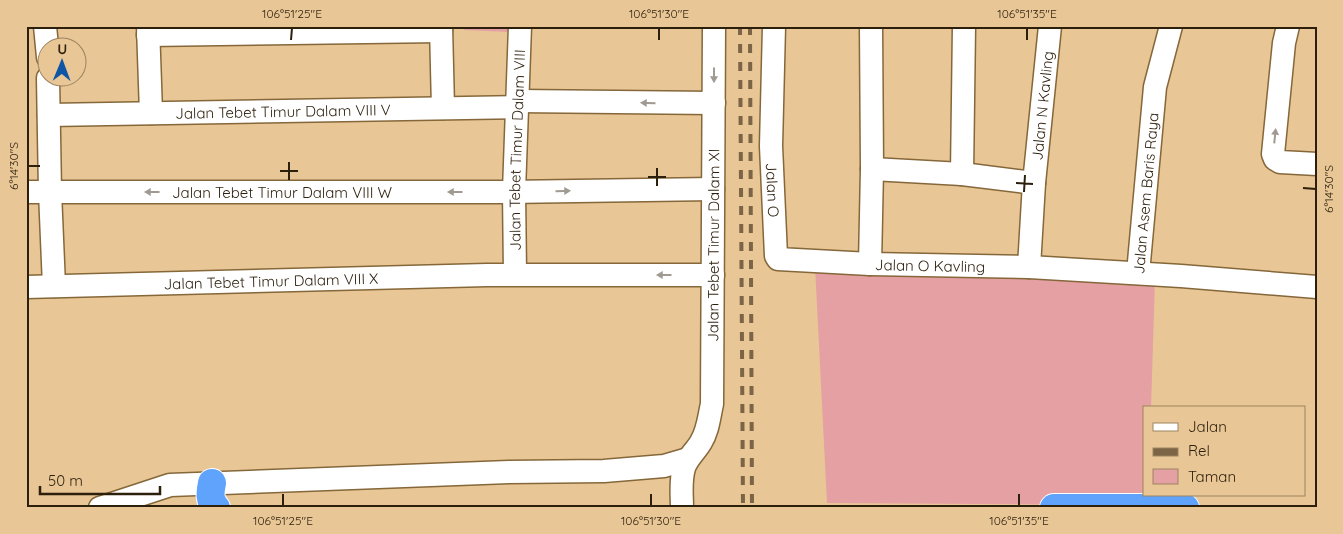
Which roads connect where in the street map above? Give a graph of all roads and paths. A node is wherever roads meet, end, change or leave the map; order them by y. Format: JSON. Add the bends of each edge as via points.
{"nodes":[{"id":1,"x":520,"y":26,"type":"edge"},
{"id":2,"x":714,"y":26,"type":"edge"},
{"id":3,"x":774,"y":26,"type":"edge"},
{"id":4,"x":871,"y":26,"type":"edge"},
{"id":5,"x":964,"y":26,"type":"edge"},
{"id":6,"x":1050,"y":26,"type":"edge"},
{"id":7,"x":1171,"y":26,"type":"edge"},
{"id":8,"x":1288,"y":26,"type":"edge"},
{"id":9,"x":441,"y":29,"type":"edge"},
{"id":10,"x":148,"y":31,"type":"edge"},
{"id":11,"x":48,"y":88,"type":"edge"},
{"id":12,"x":714,"y":103,"type":"junction"},
{"id":13,"x":518,"y":104,"type":"junction"},
{"id":14,"x":443,"y":108,"type":"junction"},
{"id":15,"x":152,"y":113,"type":"junction"},
{"id":16,"x":49,"y":115,"type":"junction"},
{"id":17,"x":1317,"y":164,"type":"edge"},
{"id":18,"x":872,"y":169,"type":"junction"},
{"id":19,"x":962,"y":174,"type":"junction"},
{"id":20,"x":1034,"y":183,"type":"junction"},
{"id":21,"x":713,"y":189,"type":"junction"},
{"id":22,"x":514,"y":191,"type":"junction"},
{"id":23,"x":26,"y":192,"type":"edge"},
{"id":24,"x":50,"y":192,"type":"junction"},
{"id":25,"x":870,"y":264,"type":"junction"},
{"id":26,"x":1029,"y":267,"type":"junction"},
{"id":27,"x":1138,"y":273,"type":"junction"},
{"id":28,"x":515,"y":274,"type":"junction"},
{"id":29,"x":713,"y":275,"type":"junction"},
{"id":30,"x":54,"y":286,"type":"junction"},
{"id":31,"x":26,"y":287,"type":"edge"},
{"id":32,"x":1317,"y":288,"type":"edge"},
{"id":33,"x":688,"y":459,"type":"junction"},
{"id":34,"x":664,"y":466,"type":"junction"},
{"id":35,"x":682,"y":483,"type":"junction"},
{"id":36,"x":214,"y":495,"type":"edge"},
{"id":37,"x":100,"y":508,"type":"edge"},
{"id":38,"x":682,"y":508,"type":"edge"},
{"id":39,"x":1054,"y":508,"type":"edge"},
{"id":40,"x":1185,"y":508,"type":"edge"}],
"edges":[{"from":1,"to":13,"type":"street","name":"Jalan Tebet Timur Dalam VIII"},
{"from":2,"to":12,"type":"street","name":"Jalan Tebet Timur Dalam XI","one_way":true},
{"from":3,"to":25,"type":"street","name":"Jalan O","via":[[771,146],[776,256],[783,260]]},
{"from":4,"to":18,"type":"street","name":"Jalan O Kavling"},
{"from":5,"to":19,"type":"street"},
{"from":6,"to":20,"type":"street","name":"Jalan N Kavling"},
{"from":7,"to":27,"type":"street","name":"Jalan Asem Baris Raya","via":[[1155,87]]},
{"from":17,"to":8,"type":"street","one_way":true,"via":[[1280,162],[1273,154]]},
{"from":9,"to":10,"type":"street"},
{"from":9,"to":14,"type":"street"},
{"from":10,"to":15,"type":"street"},
{"from":11,"to":16,"type":"street"},
{"from":12,"to":13,"type":"street","name":"Jalan Tebet Timur Dalam VIII V","one_way":true},
{"from":12,"to":21,"type":"street","name":"Jalan Tebet Timur Dalam XI"},
{"from":13,"to":14,"type":"street","name":"Jalan Tebet Timur Dalam VIII V"},
{"from":13,"to":22,"type":"street","name":"Jalan Tebet Timur Dalam VIII"},
{"from":14,"to":15,"type":"street","name":"Jalan Tebet Timur Dalam VIII V"},
{"from":15,"to":16,"type":"street","name":"Jalan Tebet Timur Dalam VIII V"},
{"from":16,"to":24,"type":"street"},
{"from":18,"to":19,"type":"street"},
{"from":18,"to":25,"type":"street","name":"Jalan O Kavling"},
{"from":19,"to":20,"type":"street"},
{"from":20,"to":26,"type":"street","name":"Jalan N Kavling"},
{"from":22,"to":21,"type":"street","name":"Jalan Tebet Timur Dalam VIII W","one_way":true},
{"from":21,"to":29,"type":"street","name":"Jalan Tebet Timur Dalam XI"},
{"from":22,"to":24,"type":"street","name":"Jalan Tebet Timur Dalam VIII W","one_way":true},
{"from":22,"to":28,"type":"street","name":"Jalan Tebet Timur Dalam VIII"},
{"from":23,"to":24,"type":"street","name":"Jalan Tebet Timur Dalam VIII W"},
{"from":24,"to":30,"type":"street"},
{"from":25,"to":26,"type":"street","name":"Jalan O Kavling"},
{"from":26,"to":27,"type":"street","name":"Jalan O Kavling"},
{"from":27,"to":32,"type":"street","name":"Jalan Asem Baris Raya"},
{"from":29,"to":28,"type":"street","name":"Jalan Tebet Timur Dalam VIII X","one_way":true},
{"from":28,"to":30,"type":"street","name":"Jalan Tebet Timur Dalam VIII X"},
{"from":29,"to":33,"type":"street","name":"Jalan Tebet Timur Dalam XI","via":[[712,404],[701,444]]},
{"from":30,"to":31,"type":"street","name":"Jalan Tebet Timur Dalam VIII X"},
{"from":33,"to":34,"type":"street"},
{"from":33,"to":35,"type":"street"},
{"from":34,"to":35,"type":"street","via":[[674,471]]},
{"from":34,"to":36,"type":"street","via":[[604,472],[509,472]]},
{"from":35,"to":38,"type":"street"},
{"from":36,"to":37,"type":"street","via":[[170,485]]},
{"from":39,"to":40,"type":"highway"}]}
